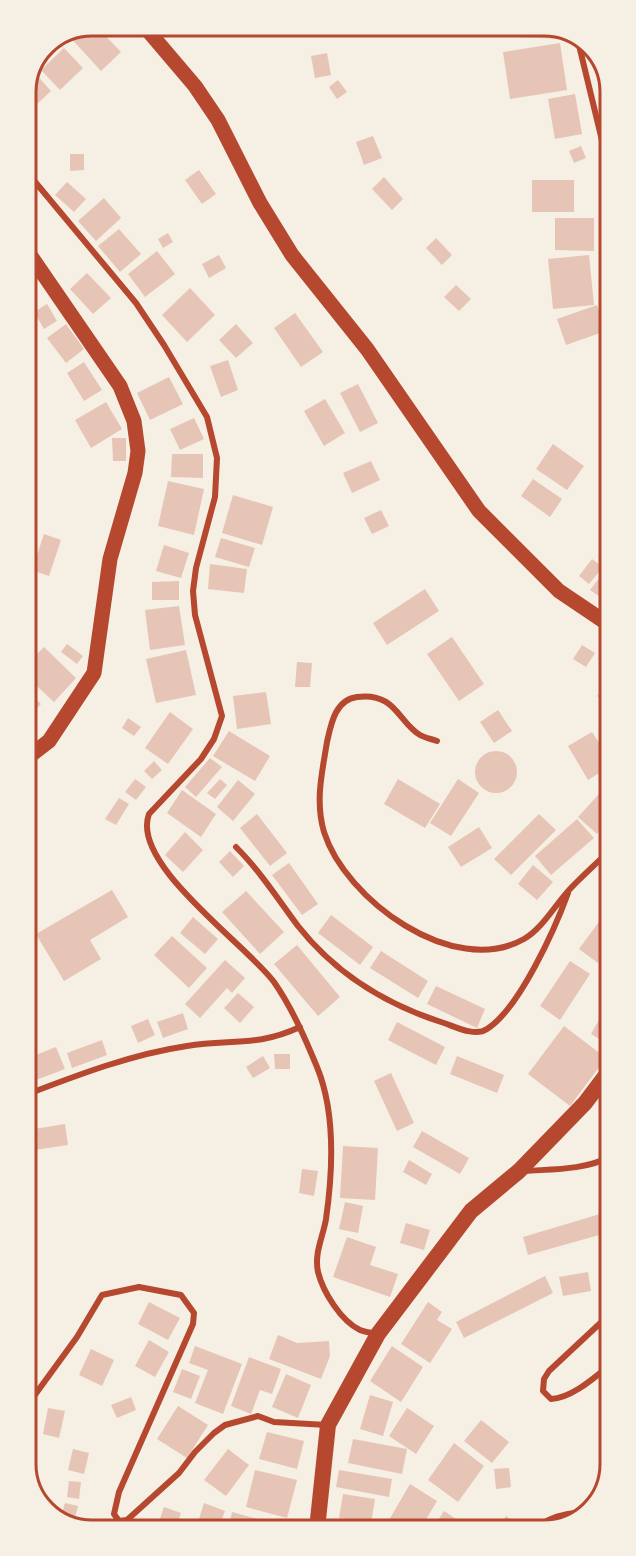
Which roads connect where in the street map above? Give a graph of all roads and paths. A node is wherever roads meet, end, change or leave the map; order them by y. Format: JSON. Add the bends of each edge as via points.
{"nodes":[{"id":1,"x":152,"y":36,"type":"edge"},
{"id":2,"x":580,"y":50,"type":"edge"},
{"id":3,"x":600,"y":132,"type":"edge"},
{"id":4,"x":36,"y":183,"type":"edge"},
{"id":5,"x":36,"y":264,"type":"edge"},
{"id":6,"x":600,"y":619,"type":"edge"},
{"id":7,"x":437,"y":741,"type":"dead end"},
{"id":8,"x":36,"y":751,"type":"edge"},
{"id":9,"x":236,"y":847,"type":"dead end"},
{"id":10,"x":600,"y":860,"type":"edge"},
{"id":11,"x":569,"y":890,"type":"junction"},
{"id":12,"x":300,"y":1027,"type":"junction"},
{"id":13,"x":600,"y":1082,"type":"edge"},
{"id":14,"x":36,"y":1091,"type":"edge"},
{"id":15,"x":600,"y":1162,"type":"edge"},
{"id":16,"x":519,"y":1171,"type":"junction"},
{"id":17,"x":600,"y":1323,"type":"edge"},
{"id":18,"x":378,"y":1334,"type":"junction"},
{"id":19,"x":600,"y":1373,"type":"edge"},
{"id":20,"x":36,"y":1393,"type":"edge"},
{"id":21,"x":328,"y":1425,"type":"junction"},
{"id":22,"x":570,"y":1513,"type":"edge"},
{"id":23,"x":552,"y":1519,"type":"edge"},
{"id":24,"x":118,"y":1520,"type":"edge"},
{"id":25,"x":127,"y":1520,"type":"edge"},
{"id":26,"x":317,"y":1520,"type":"edge"}],
"edges":[{"from":1,"to":6,"type":"main road","via":[[218,120],[260,203],[292,255],[368,349],[479,511],[559,591]]},
{"from":2,"to":3,"type":"street"},
{"from":4,"to":12,"type":"street","via":[[136,303],[207,417],[217,459],[215,497],[193,591],[195,615],[222,716],[214,740],[201,759],[149,814],[145,825],[156,852],[186,895],[273,981]]},
{"from":5,"to":8,"type":"main road","via":[[120,386],[134,422],[138,451],[110,559],[94,673],[49,741]]},
{"from":7,"to":11,"type":"street","via":[[420,736],[397,708],[378,699],[356,697],[338,706],[331,722],[318,804],[324,833],[338,863],[366,895],[428,939],[447,946],[489,948],[531,935]]},
{"from":9,"to":11,"type":"street","via":[[340,970],[415,1014],[474,1033],[486,1031],[514,999],[552,933]]},
{"from":10,"to":11,"type":"street"},
{"from":12,"to":14,"type":"street","via":[[255,1042],[190,1045],[146,1053]]},
{"from":12,"to":18,"type":"street","via":[[324,1084],[332,1137],[328,1201],[317,1249],[318,1271],[326,1292],[348,1321],[360,1330]]},
{"from":13,"to":16,"type":"highway"},
{"from":15,"to":16,"type":"street","via":[[575,1168]]},
{"from":16,"to":18,"type":"highway","via":[[471,1211]]},
{"from":17,"to":19,"type":"street","via":[[549,1371],[543,1391],[551,1399],[559,1398]]},
{"from":18,"to":21,"type":"highway"},
{"from":20,"to":24,"type":"street","via":[[102,1295],[139,1287],[181,1295],[189,1304],[194,1313],[193,1324],[119,1492],[114,1514]]},
{"from":21,"to":25,"type":"street","via":[[274,1422],[258,1416],[225,1425]]},
{"from":21,"to":26,"type":"highway"},
{"from":22,"to":23,"type":"street"}]}
